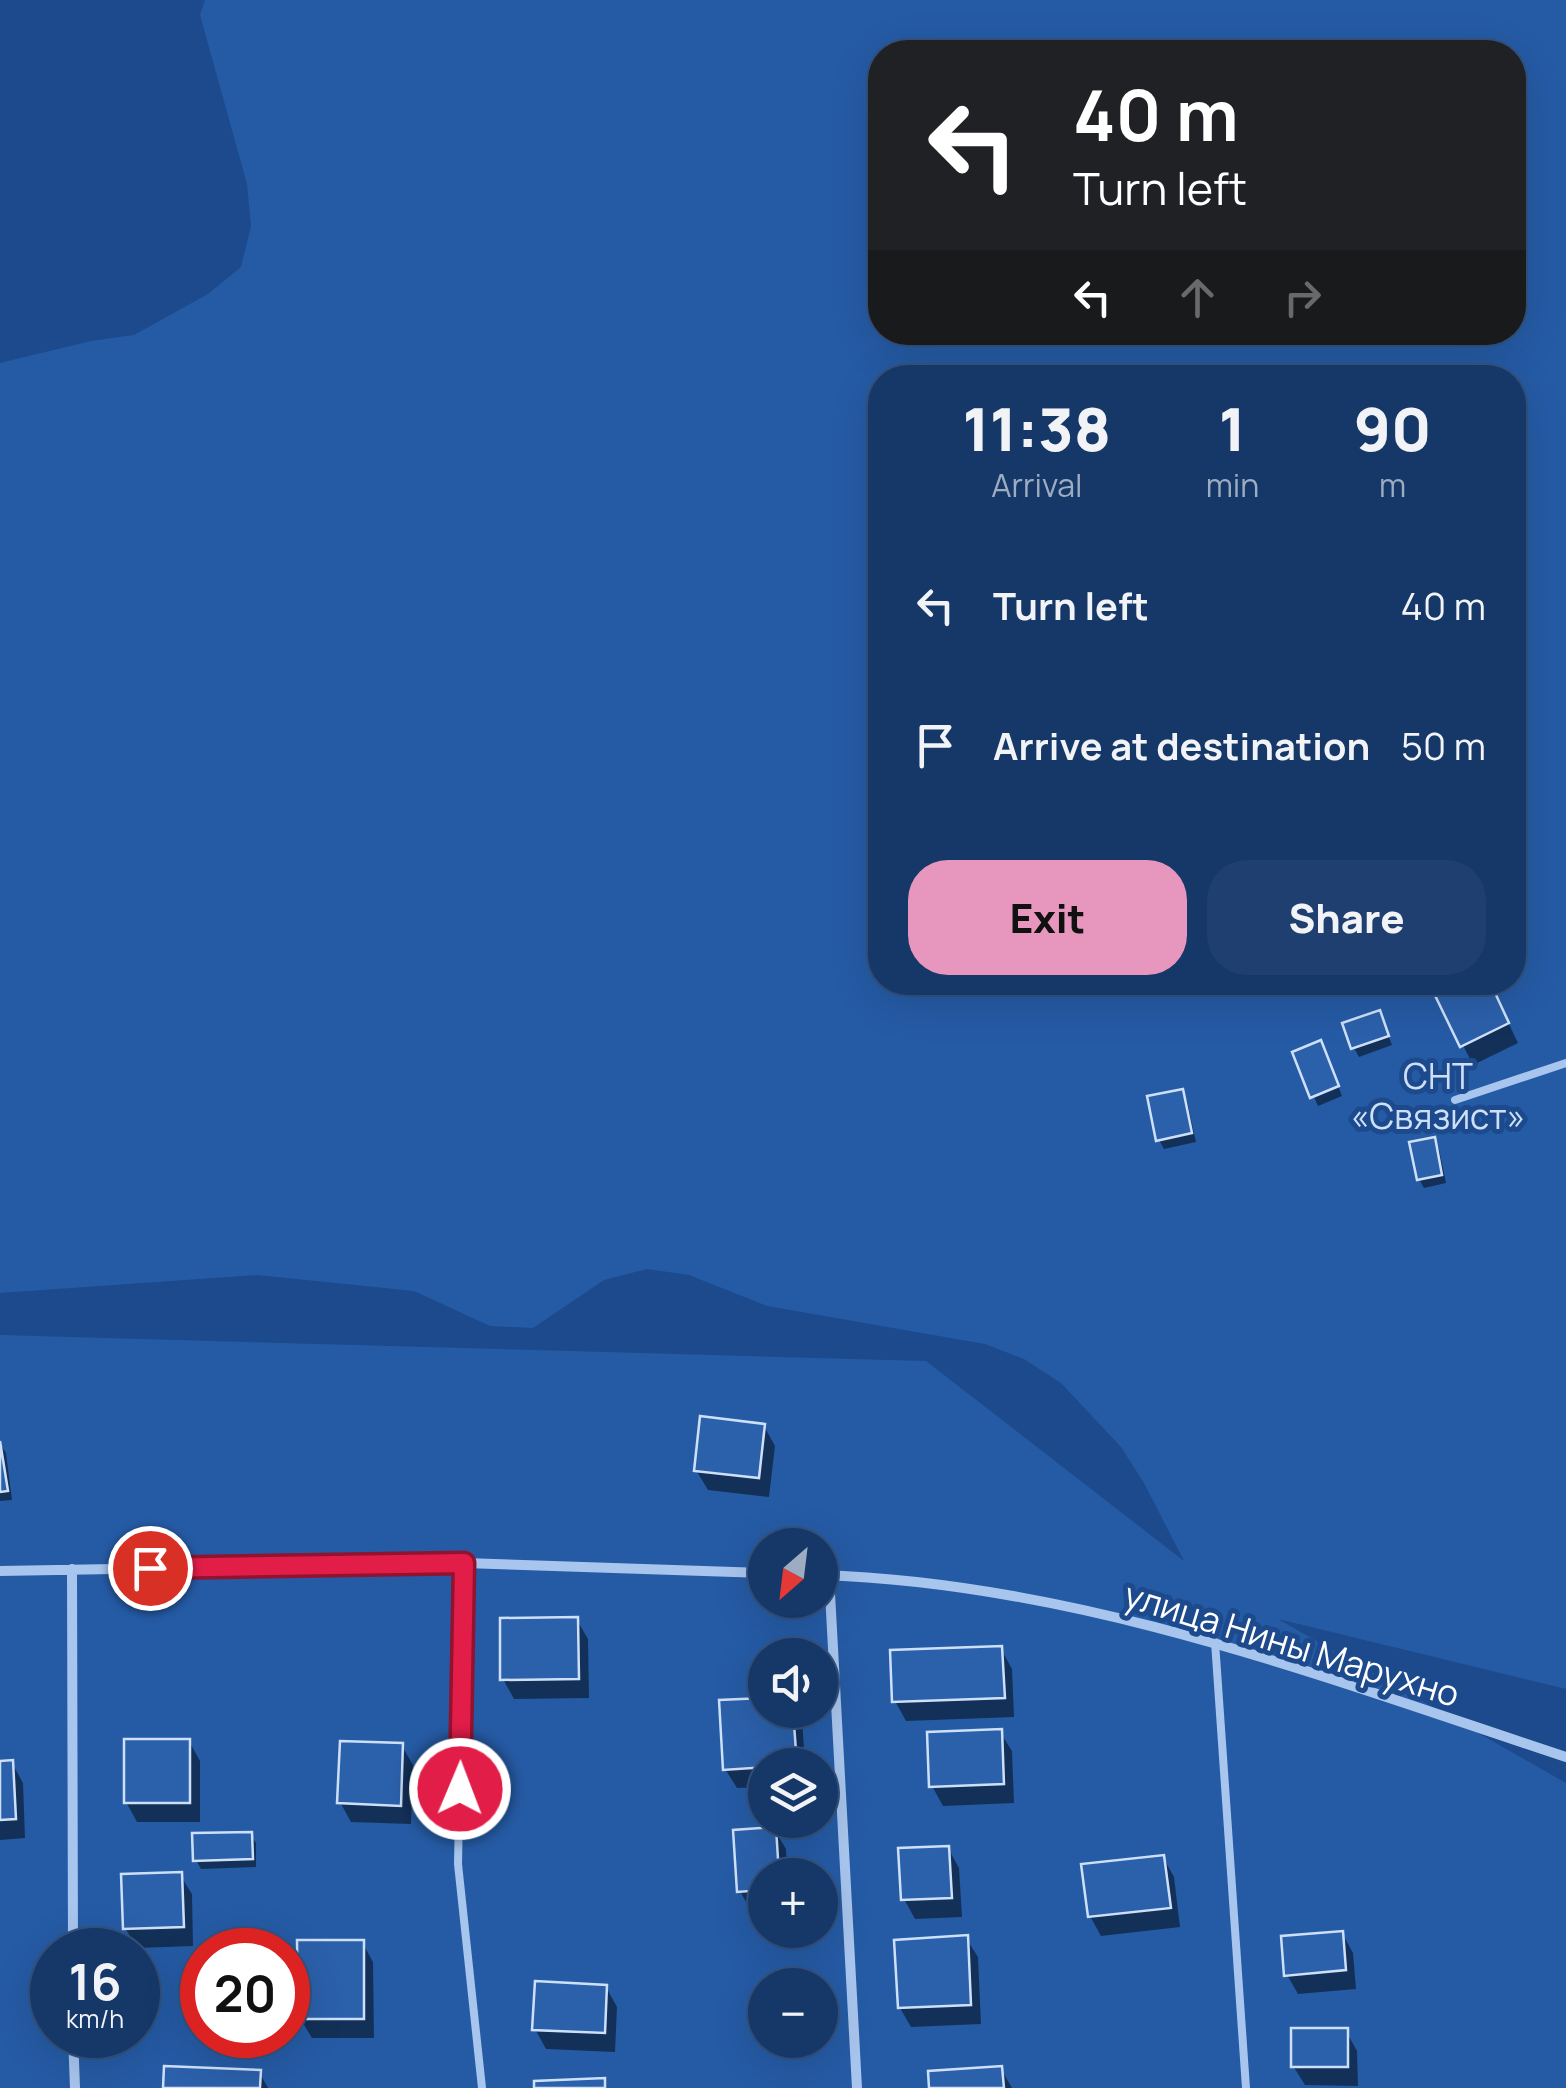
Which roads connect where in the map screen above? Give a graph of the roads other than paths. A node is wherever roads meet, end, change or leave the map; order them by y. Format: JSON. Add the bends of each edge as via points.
{"nodes":[{"id":1,"x":1566,"y":1064,"type":"edge"},
{"id":2,"x":1455,"y":1100,"type":"dead end"},
{"id":3,"x":464,"y":1563,"type":"junction"},
{"id":4,"x":72,"y":1569,"type":"junction"},
{"id":5,"x":0,"y":1570,"type":"edge"},
{"id":6,"x":748,"y":1572,"type":"edge"},
{"id":7,"x":838,"y":1576,"type":"edge"},
{"id":8,"x":828,"y":1618,"type":"edge"},
{"id":9,"x":1215,"y":1642,"type":"junction"},
{"id":10,"x":1566,"y":1757,"type":"edge"},
{"id":11,"x":73,"y":1928,"type":"edge"},
{"id":12,"x":73,"y":2058,"type":"edge"},
{"id":13,"x":74,"y":2088,"type":"edge"},
{"id":14,"x":482,"y":2088,"type":"edge"},
{"id":15,"x":857,"y":2088,"type":"edge"},
{"id":16,"x":1246,"y":2088,"type":"edge"}],
"edges":[{"from":1,"to":2,"type":"lane"},
{"from":3,"to":4,"type":"street"},
{"from":3,"to":6,"type":"street"},
{"from":3,"to":14,"type":"lane","via":[[458,1864]]},
{"from":4,"to":5,"type":"street"},
{"from":4,"to":11,"type":"street"},
{"from":7,"to":9,"type":"street","name":"улица Нины Марухно","via":[[1046,1603]]},
{"from":8,"to":15,"type":"street"},
{"from":9,"to":10,"type":"street","name":"улица Нины Марухно"},
{"from":9,"to":16,"type":"lane"},
{"from":12,"to":13,"type":"street"}]}
